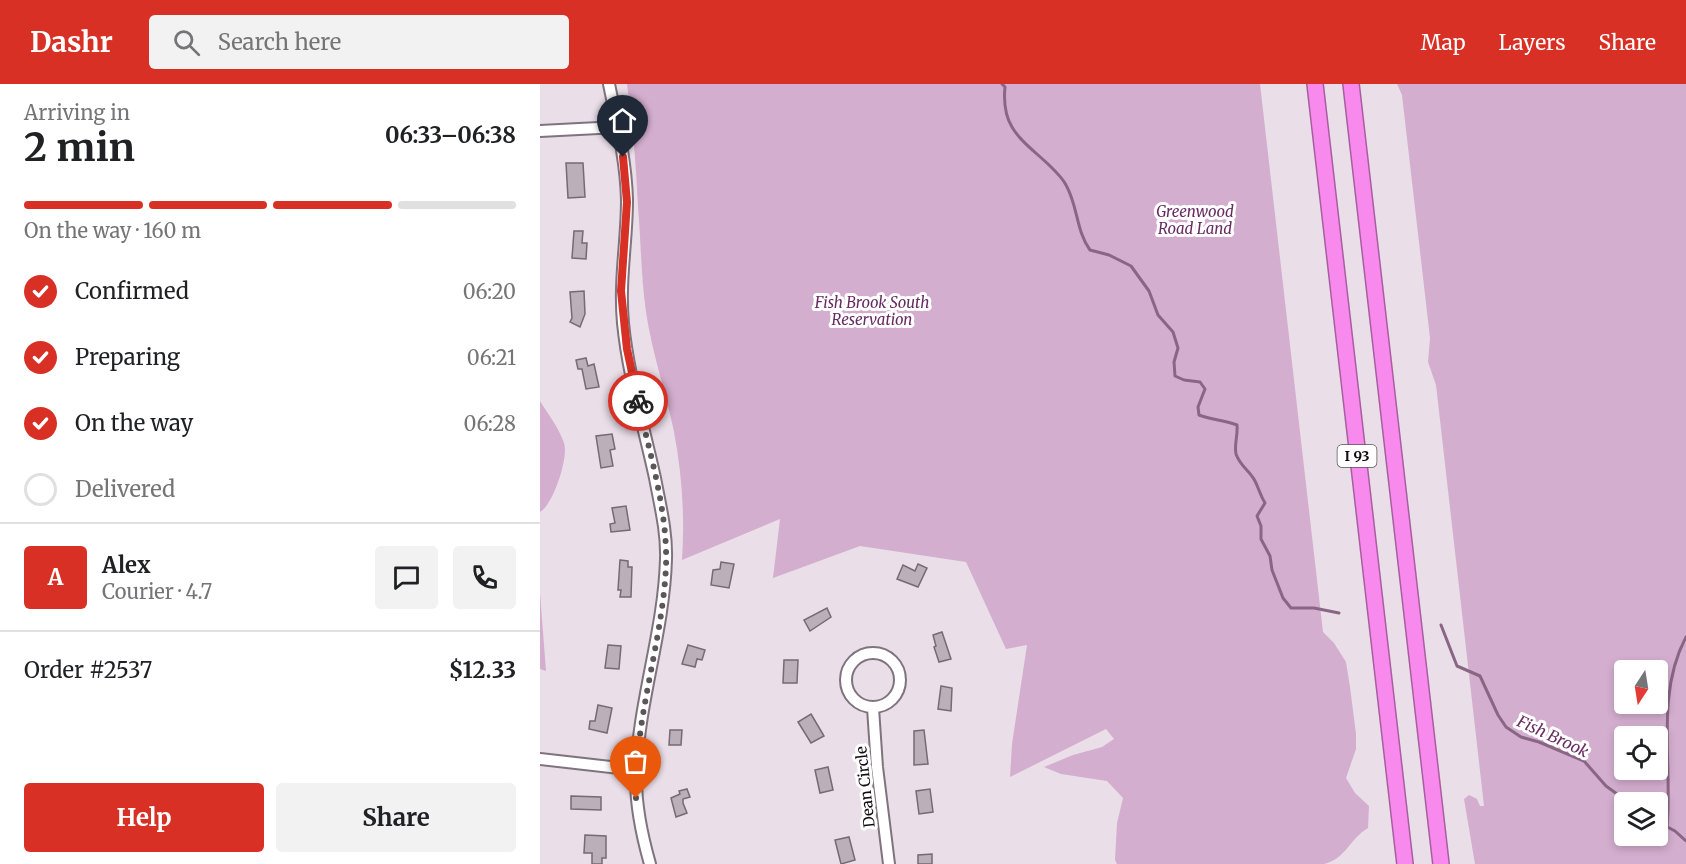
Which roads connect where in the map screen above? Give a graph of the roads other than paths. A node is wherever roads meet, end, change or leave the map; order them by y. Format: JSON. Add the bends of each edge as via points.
{"nodes":[{"id":1,"x":609,"y":84,"type":"edge"},
{"id":2,"x":1315,"y":84,"type":"edge"},
{"id":3,"x":1351,"y":84,"type":"edge"},
{"id":4,"x":618,"y":127,"type":"junction"},
{"id":5,"x":540,"y":131,"type":"edge"},
{"id":6,"x":873,"y":708,"type":"junction"},
{"id":7,"x":540,"y":759,"type":"edge"},
{"id":8,"x":637,"y":770,"type":"junction"},
{"id":9,"x":650,"y":864,"type":"edge"},
{"id":10,"x":889,"y":864,"type":"edge"},
{"id":11,"x":1405,"y":864,"type":"edge"},
{"id":12,"x":1441,"y":864,"type":"edge"}],
"edges":[{"from":1,"to":4,"type":"street"},
{"from":2,"to":11,"type":"highway","number":"I 93"},
{"from":3,"to":12,"type":"highway","number":"I 93"},
{"from":4,"to":5,"type":"street"},
{"from":4,"to":8,"type":"street","via":[[627,202],[621,291],[623,324],[662,510],[666,556],[662,609]]},
{"from":6,"to":6,"type":"street","via":[[894,698],[900,682],[896,665],[877,653],[858,657],[849,666],[846,678],[851,696],[861,705]]},
{"from":6,"to":10,"type":"street","name":"Dean Circle"},
{"from":7,"to":8,"type":"street"},
{"from":8,"to":9,"type":"street","via":[[638,810]]}]}
